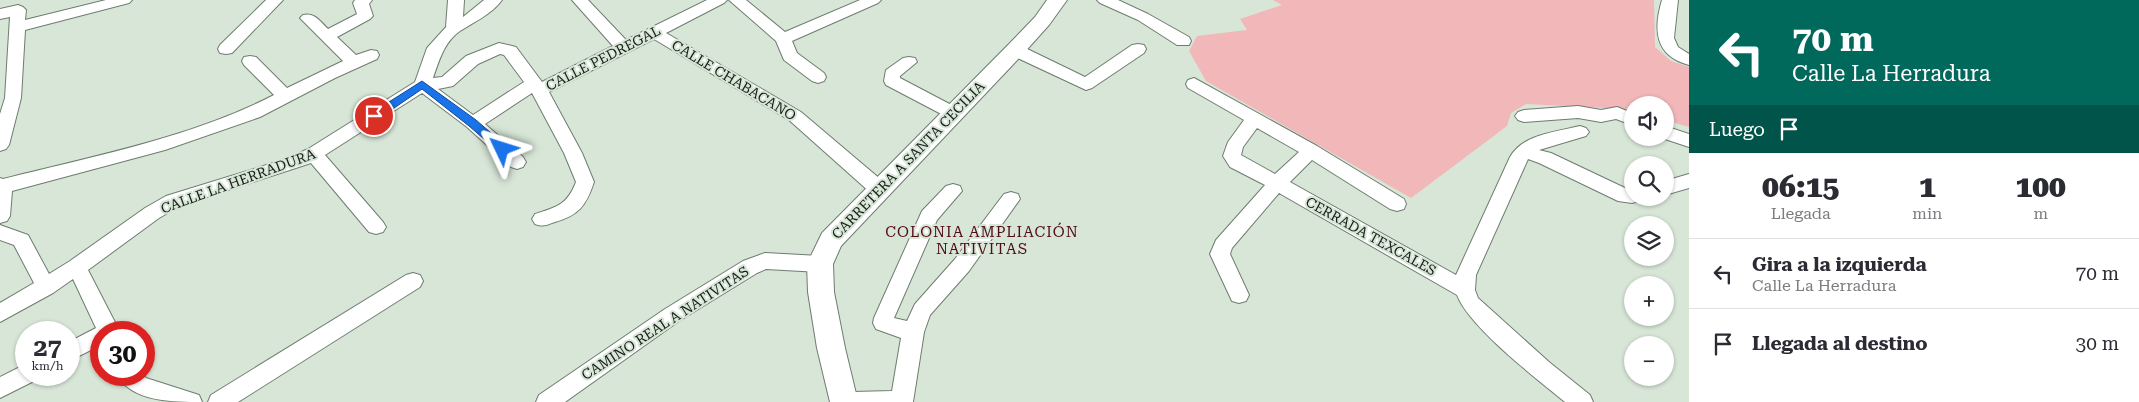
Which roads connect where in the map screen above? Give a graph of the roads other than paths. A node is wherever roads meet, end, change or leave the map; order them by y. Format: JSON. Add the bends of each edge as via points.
{"nodes":[{"id":1,"x":124,"y":0,"type":"edge"},
{"id":2,"x":275,"y":0,"type":"edge"},
{"id":3,"x":364,"y":0,"type":"edge"},
{"id":4,"x":456,"y":0,"type":"edge"},
{"id":5,"x":494,"y":0,"type":"edge"},
{"id":6,"x":580,"y":0,"type":"edge"},
{"id":7,"x":737,"y":0,"type":"edge"},
{"id":8,"x":873,"y":0,"type":"edge"},
{"id":9,"x":1105,"y":0,"type":"edge"},
{"id":10,"x":1670,"y":0,"type":"edge"},
{"id":11,"x":715,"y":1,"type":"edge"},
{"id":12,"x":1050,"y":2,"type":"edge"},
{"id":13,"x":90,"y":4,"type":"edge"},
{"id":14,"x":0,"y":14,"type":"edge"},
{"id":15,"x":308,"y":18,"type":"dead end"},
{"id":16,"x":18,"y":26,"type":"junction"},
{"id":17,"x":454,"y":28,"type":"junction"},
{"id":18,"x":654,"y":32,"type":"junction"},
{"id":19,"x":326,"y":36,"type":"junction"},
{"id":20,"x":783,"y":39,"type":"junction"},
{"id":21,"x":1183,"y":41,"type":"dead end"},
{"id":22,"x":623,"y":48,"type":"junction"},
{"id":23,"x":226,"y":49,"type":"dead end"},
{"id":24,"x":1138,"y":49,"type":"dead end"},
{"id":25,"x":1015,"y":50,"type":"junction"},
{"id":26,"x":370,"y":55,"type":"dead end"},
{"id":27,"x":1689,"y":60,"type":"edge"},
{"id":28,"x":250,"y":61,"type":"dead end"},
{"id":29,"x":909,"y":62,"type":"dead end"},
{"id":30,"x":354,"y":63,"type":"junction"},
{"id":31,"x":818,"y":78,"type":"dead end"},
{"id":32,"x":422,"y":84,"type":"junction"},
{"id":33,"x":1194,"y":84,"type":"dead end"},
{"id":34,"x":536,"y":87,"type":"junction"},
{"id":35,"x":285,"y":96,"type":"junction"},
{"id":36,"x":6,"y":100,"type":"edge"},
{"id":37,"x":953,"y":113,"type":"junction"},
{"id":38,"x":1524,"y":116,"type":"dead end"},
{"id":39,"x":1624,"y":116,"type":"edge"},
{"id":40,"x":1254,"y":119,"type":"junction"},
{"id":41,"x":473,"y":123,"type":"junction"},
{"id":42,"x":3,"y":127,"type":"edge"},
{"id":43,"x":1580,"y":132,"type":"dead end"},
{"id":44,"x":1674,"y":135,"type":"edge"},
{"id":45,"x":1689,"y":140,"type":"edge"},
{"id":46,"x":0,"y":145,"type":"edge"},
{"id":47,"x":1311,"y":151,"type":"junction"},
{"id":48,"x":1525,"y":152,"type":"junction"},
{"id":49,"x":314,"y":154,"type":"junction"},
{"id":50,"x":517,"y":162,"type":"dead end"},
{"id":51,"x":1689,"y":182,"type":"edge"},
{"id":52,"x":1277,"y":183,"type":"junction"},
{"id":53,"x":1,"y":186,"type":"edge"},
{"id":54,"x":1674,"y":186,"type":"edge"},
{"id":55,"x":879,"y":189,"type":"junction"},
{"id":56,"x":952,"y":192,"type":"dead end"},
{"id":57,"x":1624,"y":196,"type":"edge"},
{"id":58,"x":1011,"y":199,"type":"dead end"},
{"id":59,"x":1397,"y":204,"type":"dead end"},
{"id":60,"x":0,"y":216,"type":"edge"},
{"id":61,"x":542,"y":219,"type":"dead end"},
{"id":62,"x":376,"y":227,"type":"dead end"},
{"id":63,"x":0,"y":232,"type":"edge"},
{"id":64,"x":820,"y":264,"type":"junction"},
{"id":65,"x":77,"y":268,"type":"junction"},
{"id":66,"x":413,"y":281,"type":"dead end"},
{"id":67,"x":46,"y":287,"type":"junction"},
{"id":68,"x":1465,"y":290,"type":"junction"},
{"id":69,"x":1239,"y":295,"type":"dead end"},
{"id":70,"x":0,"y":314,"type":"edge"},
{"id":71,"x":101,"y":321,"type":"edge"},
{"id":72,"x":913,"y":332,"type":"junction"},
{"id":73,"x":15,"y":380,"type":"edge"},
{"id":74,"x":139,"y":386,"type":"edge"},
{"id":75,"x":0,"y":388,"type":"edge"},
{"id":76,"x":191,"y":402,"type":"edge"},
{"id":77,"x":219,"y":402,"type":"edge"},
{"id":78,"x":547,"y":402,"type":"edge"},
{"id":79,"x":844,"y":402,"type":"edge"},
{"id":80,"x":853,"y":402,"type":"edge"},
{"id":81,"x":1582,"y":402,"type":"edge"}],
"edges":[{"from":1,"to":13,"type":"street"},
{"from":2,"to":23,"type":"street"},
{"from":3,"to":19,"type":"street","via":[[361,3],[365,16]]},
{"from":4,"to":17,"type":"street"},
{"from":5,"to":17,"type":"street"},
{"from":6,"to":22,"type":"street"},
{"from":7,"to":20,"type":"street"},
{"from":8,"to":20,"type":"street"},
{"from":9,"to":21,"type":"street"},
{"from":10,"to":27,"type":"street","via":[[1667,46]]},
{"from":11,"to":18,"type":"street","name":"CALLE PEDREGAL"},
{"from":12,"to":25,"type":"main road","name":"CARRETERA A SANTA CECILIA"},
{"from":13,"to":16,"type":"street"},
{"from":14,"to":16,"type":"street","via":[[18,10]]},
{"from":15,"to":19,"type":"street"},
{"from":16,"to":36,"type":"street"},
{"from":17,"to":32,"type":"street","via":[[435,48]]},
{"from":18,"to":22,"type":"street","name":"CALLE PEDREGAL"},
{"from":18,"to":55,"type":"street","name":"CALLE CHABACANO","via":[[795,116]]},
{"from":19,"to":30,"type":"street"},
{"from":20,"to":31,"type":"street","via":[[790,56]]},
{"from":22,"to":34,"type":"street","name":"CALLE PEDREGAL"},
{"from":24,"to":25,"type":"street","via":[[1086,84]]},
{"from":25,"to":37,"type":"main road","name":"CARRETERA A SANTA CECILIA"},
{"from":26,"to":30,"type":"street"},
{"from":28,"to":35,"type":"street"},
{"from":29,"to":37,"type":"street","via":[[892,74],[892,81]]},
{"from":30,"to":35,"type":"street"},
{"from":32,"to":34,"type":"street","name":"CALLE PEDREGAL","via":[[447,82],[472,60],[499,48],[510,51]]},
{"from":32,"to":41,"type":"street"},
{"from":32,"to":49,"type":"street","name":"CALLE LA HERRADURA"},
{"from":33,"to":40,"type":"street"},
{"from":34,"to":41,"type":"street"},
{"from":34,"to":61,"type":"street","via":[[573,153],[585,182],[579,198],[565,212]]},
{"from":35,"to":53,"type":"street","via":[[254,113],[165,144]]},
{"from":36,"to":42,"type":"street"},
{"from":37,"to":55,"type":"main road","name":"CARRETERA A SANTA CECILIA"},
{"from":38,"to":39,"type":"street","via":[[1578,112]]},
{"from":40,"to":47,"type":"street"},
{"from":40,"to":52,"type":"street","name":"CERRADA TEXCALES","via":[[1234,146],[1232,156],[1236,162]]},
{"from":41,"to":50,"type":"street"},
{"from":42,"to":46,"type":"street"},
{"from":43,"to":48,"type":"street","via":[[1540,142],[1526,148]]},
{"from":44,"to":45,"type":"street"},
{"from":47,"to":52,"type":"street"},
{"from":47,"to":59,"type":"street"},
{"from":48,"to":57,"type":"street","via":[[1545,158]]},
{"from":48,"to":68,"type":"street","via":[[1519,158],[1469,266]]},
{"from":49,"to":62,"type":"street"},
{"from":49,"to":65,"type":"street","name":"CALLE LA HERRADURA","via":[[296,163],[173,201],[152,212]]},
{"from":51,"to":54,"type":"street"},
{"from":52,"to":68,"type":"street","name":"CERRADA TEXCALES"},
{"from":52,"to":69,"type":"street","via":[[1223,245],[1220,254]]},
{"from":53,"to":60,"type":"street"},
{"from":55,"to":64,"type":"main road","name":"CARRETERA A SANTA CECILIA","via":[[831,240]]},
{"from":56,"to":72,"type":"street","via":[[929,216],[884,318],[886,325]]},
{"from":58,"to":72,"type":"street","via":[[962,265],[922,310]]},
{"from":63,"to":67,"type":"street","via":[[21,240]]},
{"from":64,"to":78,"type":"street","name":"CAMINO REAL A NATIVITAS","via":[[765,261],[750,266],[672,315]]},
{"from":64,"to":79,"type":"main road","name":"CARRETERA A SANTA CECILIA","via":[[820,292]]},
{"from":65,"to":67,"type":"street","name":"CALLE LA HERRADURA"},
{"from":65,"to":71,"type":"street"},
{"from":66,"to":77,"type":"street"},
{"from":67,"to":70,"type":"street","name":"CALLE LA HERRADURA"},
{"from":68,"to":81,"type":"street","name":"CERRADA TEXCALES","via":[[1470,303],[1502,336]]},
{"from":72,"to":80,"type":"street","via":[[902,400]]},
{"from":73,"to":75,"type":"street"},
{"from":74,"to":76,"type":"street"}]}
